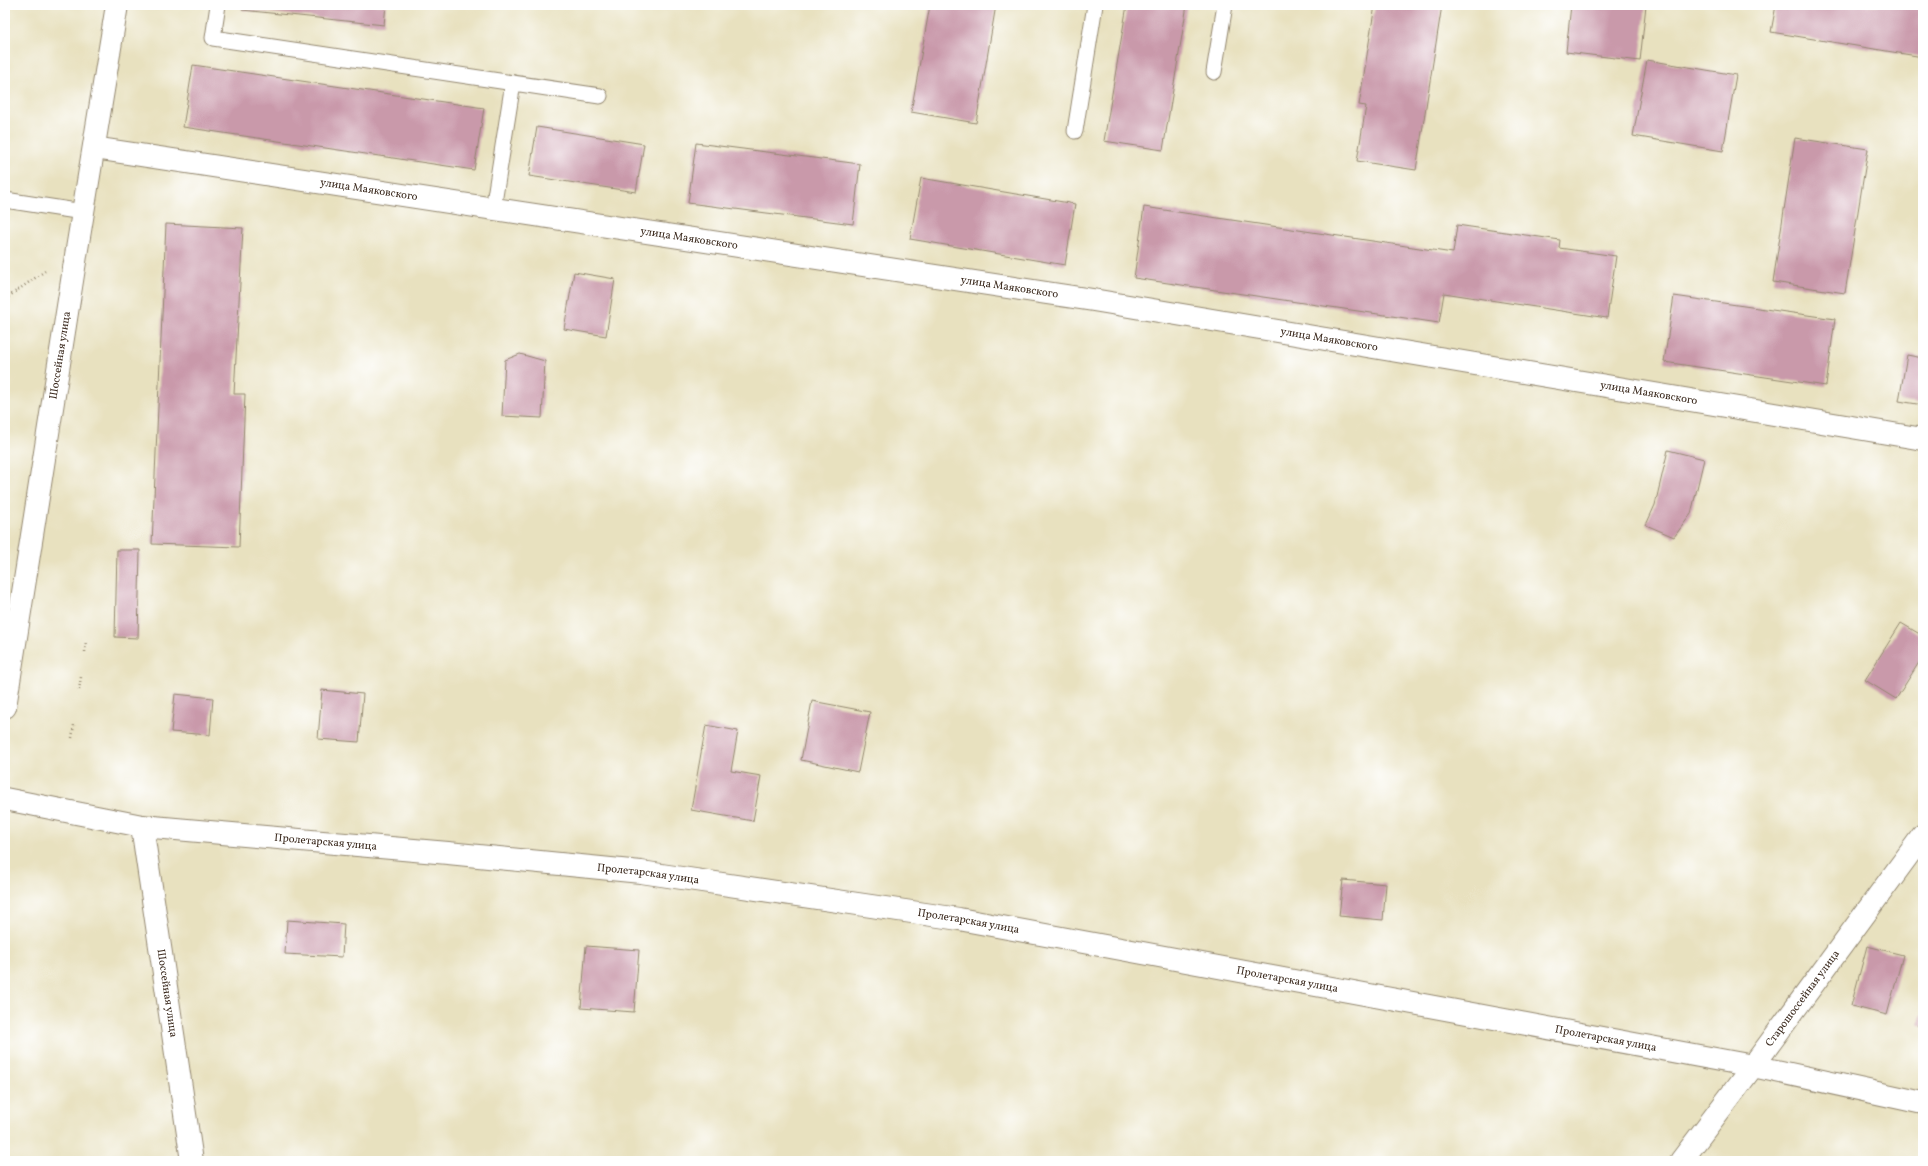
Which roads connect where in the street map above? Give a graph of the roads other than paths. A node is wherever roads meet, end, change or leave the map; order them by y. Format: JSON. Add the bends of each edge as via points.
{"nodes":[{"id":1,"x":117,"y":5,"type":"edge"},
{"id":2,"x":218,"y":5,"type":"edge"},
{"id":3,"x":1095,"y":5,"type":"edge"},
{"id":4,"x":1225,"y":5,"type":"edge"},
{"id":5,"x":1214,"y":72,"type":"dead end"},
{"id":6,"x":513,"y":83,"type":"junction"},
{"id":7,"x":600,"y":96,"type":"dead end"},
{"id":8,"x":1075,"y":131,"type":"dead end"},
{"id":9,"x":94,"y":148,"type":"junction"},
{"id":10,"x":5,"y":200,"type":"edge"},
{"id":11,"x":493,"y":209,"type":"junction"},
{"id":12,"x":83,"y":212,"type":"junction"},
{"id":13,"x":1923,"y":439,"type":"edge"},
{"id":14,"x":5,"y":707,"type":"edge"},
{"id":15,"x":5,"y":799,"type":"edge"},
{"id":16,"x":142,"y":826,"type":"junction"},
{"id":17,"x":1923,"y":835,"type":"edge"},
{"id":18,"x":1753,"y":1066,"type":"junction"},
{"id":19,"x":1923,"y":1103,"type":"edge"},
{"id":20,"x":192,"y":1161,"type":"edge"},
{"id":21,"x":1681,"y":1161,"type":"edge"}],
"edges":[{"from":1,"to":9,"type":"street","name":"Шоссейная улица"},
{"from":2,"to":6,"type":"lane","via":[[214,38]]},
{"from":3,"to":8,"type":"lane"},
{"from":4,"to":5,"type":"lane"},
{"from":6,"to":7,"type":"lane"},
{"from":6,"to":11,"type":"lane"},
{"from":9,"to":11,"type":"street","name":"улица Маяковского"},
{"from":9,"to":12,"type":"street","name":"Шоссейная улица"},
{"from":10,"to":12,"type":"lane"},
{"from":11,"to":13,"type":"street","name":"улица Маяковского","via":[[1093,300]]},
{"from":12,"to":14,"type":"street","name":"Шоссейная улица"},
{"from":15,"to":16,"type":"street","name":"Пролетарская улица"},
{"from":16,"to":18,"type":"street","name":"Пролетарская улица","via":[[448,852],[681,876],[959,919]]},
{"from":16,"to":20,"type":"street","name":"Шоссейная улица"},
{"from":17,"to":18,"type":"street","name":"Старошоссейная улица"},
{"from":18,"to":19,"type":"street","name":"Пролетарская улица"},
{"from":18,"to":21,"type":"street","name":"Старошоссейная улица"}]}
